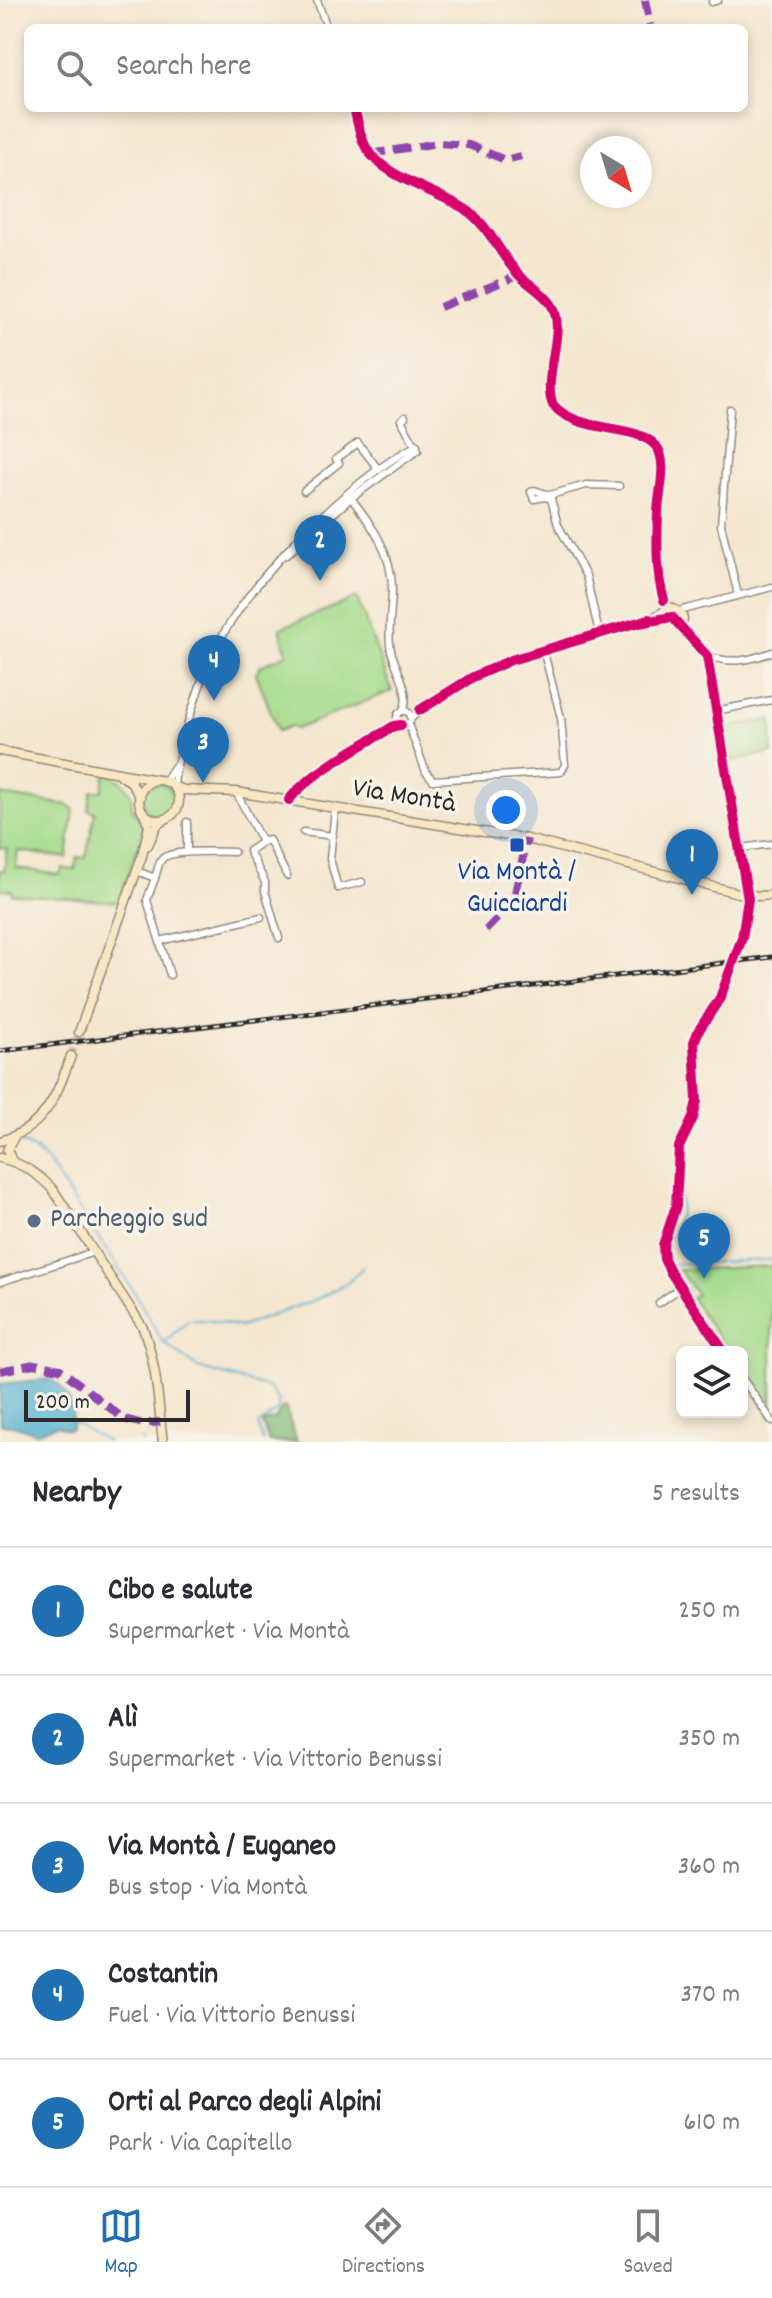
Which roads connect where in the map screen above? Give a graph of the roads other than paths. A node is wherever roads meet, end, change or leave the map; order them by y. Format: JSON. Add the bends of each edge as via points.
{"nodes":[{"id":1,"x":317,"y":0,"type":"edge"},
{"id":2,"x":326,"y":24,"type":"edge"},
{"id":3,"x":355,"y":112,"type":"edge"},
{"id":4,"x":730,"y":409,"type":"dead end"},
{"id":5,"x":405,"y":417,"type":"dead end"},
{"id":6,"x":418,"y":446,"type":"junction"},
{"id":7,"x":392,"y":467,"type":"junction"},
{"id":8,"x":379,"y":470,"type":"junction"},
{"id":9,"x":375,"y":479,"type":"junction"},
{"id":10,"x":357,"y":486,"type":"junction"},
{"id":11,"x":619,"y":486,"type":"dead end"},
{"id":12,"x":304,"y":491,"type":"dead end"},
{"id":13,"x":351,"y":498,"type":"junction"},
{"id":14,"x":332,"y":508,"type":"junction"},
{"id":15,"x":286,"y":555,"type":"junction"},
{"id":16,"x":772,"y":587,"type":"edge"},
{"id":17,"x":738,"y":595,"type":"junction"},
{"id":18,"x":672,"y":612,"type":"junction"},
{"id":19,"x":599,"y":633,"type":"junction"},
{"id":20,"x":543,"y":649,"type":"junction"},
{"id":21,"x":772,"y":652,"type":"edge"},
{"id":22,"x":707,"y":656,"type":"junction"},
{"id":23,"x":772,"y":700,"type":"edge"},
{"id":24,"x":715,"y":711,"type":"junction"},
{"id":25,"x":403,"y":720,"type":"junction"},
{"id":26,"x":0,"y":751,"type":"edge"},
{"id":27,"x":178,"y":759,"type":"junction"},
{"id":28,"x":112,"y":770,"type":"junction"},
{"id":29,"x":161,"y":780,"type":"junction"},
{"id":30,"x":174,"y":786,"type":"junction"},
{"id":31,"x":216,"y":789,"type":"junction"},
{"id":32,"x":236,"y":792,"type":"junction"},
{"id":33,"x":140,"y":797,"type":"junction"},
{"id":34,"x":289,"y":800,"type":"junction"},
{"id":35,"x":179,"y":807,"type":"junction"},
{"id":36,"x":335,"y":809,"type":"junction"},
{"id":37,"x":144,"y":813,"type":"junction"},
{"id":38,"x":164,"y":820,"type":"junction"},
{"id":39,"x":187,"y":822,"type":"dead end"},
{"id":40,"x":303,"y":832,"type":"dead end"},
{"id":41,"x":333,"y":836,"type":"junction"},
{"id":42,"x":262,"y":842,"type":"junction"},
{"id":43,"x":772,"y":844,"type":"edge"},
{"id":44,"x":740,"y":848,"type":"junction"},
{"id":45,"x":187,"y":852,"type":"junction"},
{"id":46,"x":234,"y":852,"type":"dead end"},
{"id":47,"x":142,"y":856,"type":"junction"},
{"id":48,"x":137,"y":871,"type":"junction"},
{"id":49,"x":287,"y":876,"type":"dead end"},
{"id":50,"x":155,"y":878,"type":"junction"},
{"id":51,"x":362,"y":882,"type":"dead end"},
{"id":52,"x":748,"y":895,"type":"junction"},
{"id":53,"x":772,"y":895,"type":"edge"},
{"id":54,"x":261,"y":917,"type":"dead end"},
{"id":55,"x":279,"y":938,"type":"dead end"},
{"id":56,"x":160,"y":941,"type":"junction"},
{"id":57,"x":736,"y":956,"type":"dead end"},
{"id":58,"x":732,"y":967,"type":"dead end"},
{"id":59,"x":170,"y":975,"type":"dead end"},
{"id":60,"x":79,"y":1032,"type":"tunnel mouth"},
{"id":61,"x":71,"y":1056,"type":"tunnel mouth"},
{"id":62,"x":13,"y":1138,"type":"junction"},
{"id":63,"x":0,"y":1143,"type":"edge"},
{"id":64,"x":0,"y":1158,"type":"edge"},
{"id":65,"x":12,"y":1161,"type":"junction"},
{"id":66,"x":94,"y":1252,"type":"junction"},
{"id":67,"x":0,"y":1282,"type":"edge"},
{"id":68,"x":680,"y":1288,"type":"junction"},
{"id":69,"x":659,"y":1303,"type":"dead end"},
{"id":70,"x":720,"y":1346,"type":"edge"},
{"id":71,"x":748,"y":1387,"type":"edge"},
{"id":72,"x":772,"y":1421,"type":"edge"},
{"id":73,"x":163,"y":1442,"type":"edge"}],
"edges":[{"from":1,"to":2,"type":"street"},
{"from":3,"to":18,"type":"street","via":[[370,154],[466,210],[519,275],[551,304],[556,320],[550,397],[559,412],[656,446],[661,459],[660,581]]},
{"from":4,"to":17,"type":"street","via":[[721,525]]},
{"from":5,"to":6,"type":"street","via":[[401,420]]},
{"from":6,"to":7,"type":"street"},
{"from":6,"to":8,"type":"street"},
{"from":7,"to":8,"type":"street"},
{"from":7,"to":9,"type":"street"},
{"from":8,"to":9,"type":"street"},
{"from":8,"to":10,"type":"street"},
{"from":8,"to":12,"type":"street","via":[[358,443]]},
{"from":9,"to":13,"type":"street"},
{"from":10,"to":13,"type":"street"},
{"from":10,"to":14,"type":"street"},
{"from":11,"to":19,"type":"street","via":[[586,485],[551,497],[558,525],[586,576]]},
{"from":13,"to":14,"type":"street"},
{"from":13,"to":15,"type":"street"},
{"from":13,"to":25,"type":"street","via":[[389,563],[390,645],[406,700]]},
{"from":14,"to":15,"type":"street"},
{"from":15,"to":27,"type":"street","via":[[240,608],[219,643],[200,682]]},
{"from":16,"to":17,"type":"street"},
{"from":17,"to":18,"type":"street"},
{"from":18,"to":19,"type":"street"},
{"from":18,"to":22,"type":"street"},
{"from":19,"to":20,"type":"street"},
{"from":20,"to":25,"type":"street","via":[[484,672]]},
{"from":20,"to":25,"type":"street","via":[[561,718],[561,772],[433,780]]},
{"from":21,"to":22,"type":"street","via":[[745,662]]},
{"from":22,"to":24,"type":"street"},
{"from":23,"to":24,"type":"street"},
{"from":24,"to":44,"type":"street"},
{"from":25,"to":34,"type":"street"},
{"from":26,"to":28,"type":"street","name":"Via Montà"},
{"from":27,"to":29,"type":"street"},
{"from":27,"to":30,"type":"street"},
{"from":28,"to":29,"type":"street","name":"Via Montà"},
{"from":28,"to":33,"type":"street","via":[[131,782]]},
{"from":29,"to":30,"type":"street","name":"Via Montà"},
{"from":29,"to":33,"type":"street","via":[[148,784]]},
{"from":30,"to":31,"type":"street","name":"Via Montà"},
{"from":30,"to":35,"type":"street"},
{"from":31,"to":32,"type":"street","name":"Via Montà"},
{"from":31,"to":35,"type":"street","via":[[197,793]]},
{"from":32,"to":34,"type":"street","name":"Via Montà"},
{"from":32,"to":42,"type":"street"},
{"from":33,"to":37,"type":"street"},
{"from":34,"to":36,"type":"street","name":"Via Montà"},
{"from":35,"to":38,"type":"street"},
{"from":36,"to":41,"type":"street"},
{"from":36,"to":52,"type":"street","name":"Via Montà","via":[[527,839]]},
{"from":37,"to":38,"type":"street"},
{"from":37,"to":47,"type":"street","via":[[149,826]]},
{"from":38,"to":47,"type":"street"},
{"from":39,"to":45,"type":"street"},
{"from":40,"to":41,"type":"street"},
{"from":41,"to":51,"type":"street","via":[[330,859],[338,888]]},
{"from":42,"to":49,"type":"street","via":[[269,840]]},
{"from":42,"to":55,"type":"street","via":[[249,851],[265,882]]},
{"from":43,"to":44,"type":"street"},
{"from":44,"to":52,"type":"street"},
{"from":45,"to":46,"type":"street"},
{"from":45,"to":50,"type":"street","via":[[166,856]]},
{"from":47,"to":48,"type":"street"},
{"from":48,"to":50,"type":"street"},
{"from":48,"to":60,"type":"street"},
{"from":50,"to":56,"type":"street","via":[[147,900]]},
{"from":52,"to":53,"type":"street","name":"Via Montà"},
{"from":52,"to":57,"type":"street"},
{"from":54,"to":56,"type":"street"},
{"from":56,"to":59,"type":"street"},
{"from":58,"to":68,"type":"street","via":[[694,1042],[697,1101],[679,1147],[676,1206],[663,1245],[664,1259]]},
{"from":61,"to":62,"type":"street","via":[[49,1107]]},
{"from":62,"to":63,"type":"street"},
{"from":62,"to":65,"type":"street","via":[[7,1150]]},
{"from":64,"to":65,"type":"street"},
{"from":65,"to":66,"type":"street","via":[[46,1181]]},
{"from":66,"to":67,"type":"street"},
{"from":66,"to":73,"type":"street","via":[[149,1341]]},
{"from":68,"to":69,"type":"street"},
{"from":68,"to":70,"type":"street"},
{"from":71,"to":72,"type":"street"}]}
